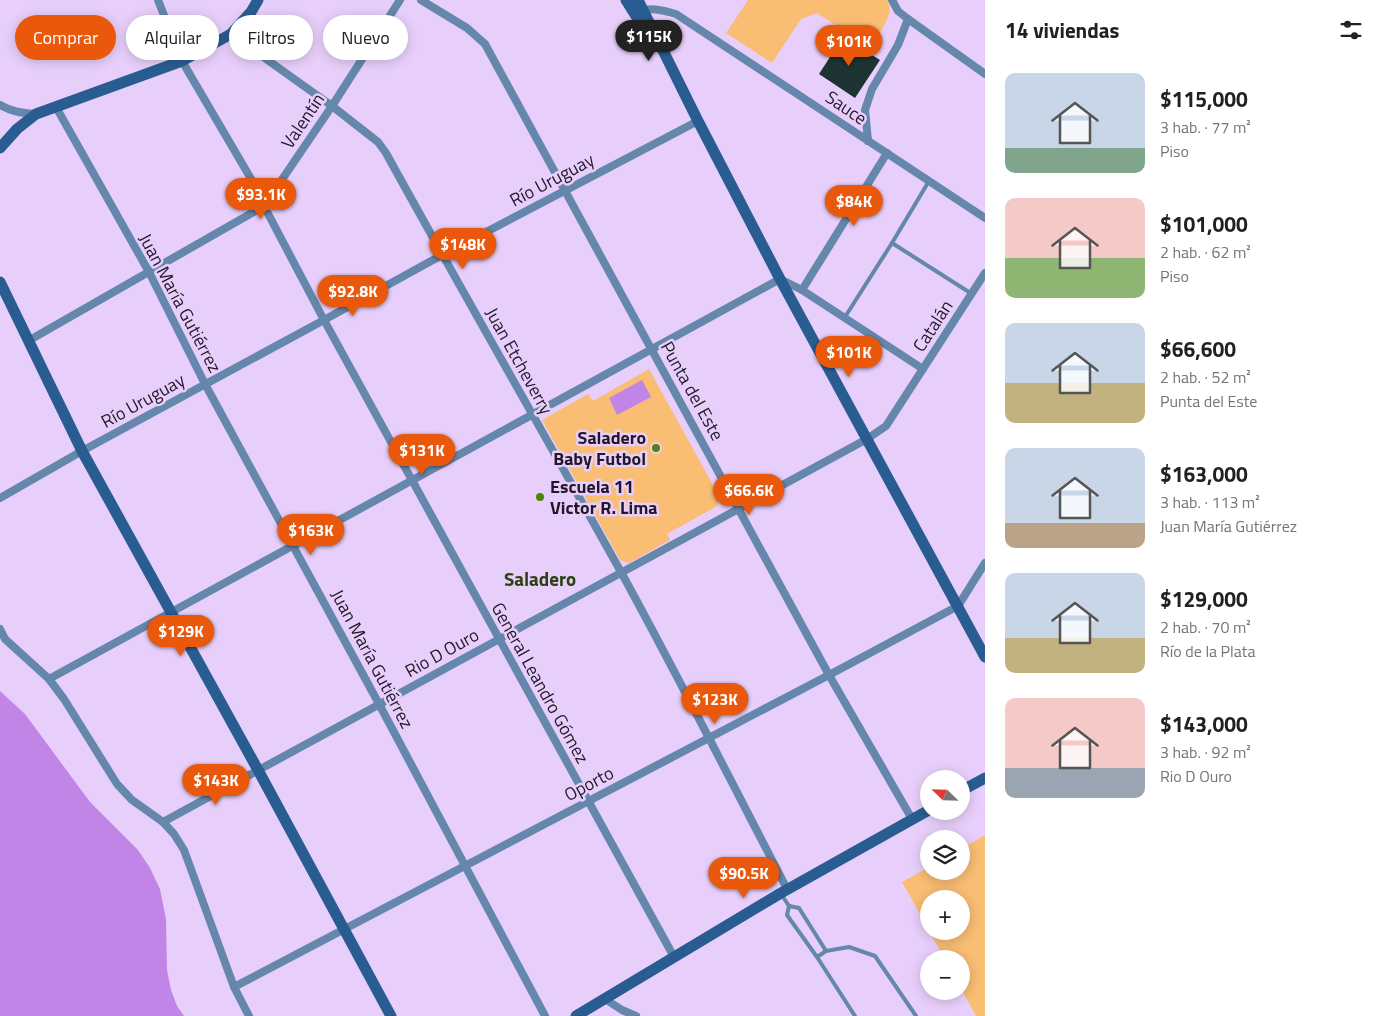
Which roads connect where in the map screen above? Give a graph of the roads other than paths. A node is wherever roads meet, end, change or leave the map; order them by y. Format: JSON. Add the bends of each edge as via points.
{"nodes":[{"id":1,"x":158,"y":0,"type":"edge"},
{"id":2,"x":258,"y":0,"type":"edge"},
{"id":3,"x":400,"y":0,"type":"edge"},
{"id":4,"x":421,"y":0,"type":"edge"},
{"id":5,"x":626,"y":0,"type":"edge"},
{"id":6,"x":892,"y":0,"type":"edge"},
{"id":7,"x":639,"y":8,"type":"edge"},
{"id":8,"x":248,"y":15,"type":"edge"},
{"id":9,"x":908,"y":19,"type":"junction"},
{"id":10,"x":229,"y":35,"type":"edge"},
{"id":11,"x":267,"y":60,"type":"edge"},
{"id":12,"x":182,"y":61,"type":"junction"},
{"id":13,"x":985,"y":74,"type":"edge"},
{"id":14,"x":0,"y":106,"type":"edge"},
{"id":15,"x":332,"y":106,"type":"junction"},
{"id":16,"x":56,"y":107,"type":"junction"},
{"id":17,"x":36,"y":114,"type":"junction"},
{"id":18,"x":695,"y":116,"type":"junction"},
{"id":19,"x":868,"y":141,"type":"junction"},
{"id":20,"x":0,"y":148,"type":"edge"},
{"id":21,"x":887,"y":153,"type":"junction"},
{"id":22,"x":929,"y":181,"type":"junction"},
{"id":23,"x":565,"y":190,"type":"junction"},
{"id":24,"x":264,"y":206,"type":"junction"},
{"id":25,"x":985,"y":218,"type":"edge"},
{"id":26,"x":892,"y":243,"type":"junction"},
{"id":27,"x":442,"y":255,"type":"junction"},
{"id":28,"x":149,"y":272,"type":"junction"},
{"id":29,"x":985,"y":273,"type":"edge"},
{"id":30,"x":780,"y":279,"type":"junction"},
{"id":31,"x":0,"y":282,"type":"edge"},
{"id":32,"x":802,"y":290,"type":"junction"},
{"id":33,"x":972,"y":294,"type":"junction"},
{"id":34,"x":845,"y":317,"type":"junction"},
{"id":35,"x":324,"y":320,"type":"junction"},
{"id":36,"x":28,"y":341,"type":"junction"},
{"id":37,"x":652,"y":350,"type":"junction"},
{"id":38,"x":922,"y":369,"type":"junction"},
{"id":39,"x":205,"y":384,"type":"junction"},
{"id":40,"x":532,"y":415,"type":"junction"},
{"id":41,"x":867,"y":439,"type":"junction"},
{"id":42,"x":82,"y":451,"type":"junction"},
{"id":43,"x":412,"y":481,"type":"junction"},
{"id":44,"x":0,"y":498,"type":"edge"},
{"id":45,"x":739,"y":508,"type":"junction"},
{"id":46,"x":293,"y":546,"type":"junction"},
{"id":47,"x":985,"y":563,"type":"edge"},
{"id":48,"x":621,"y":572,"type":"junction"},
{"id":49,"x":958,"y":606,"type":"junction"},
{"id":50,"x":172,"y":612,"type":"junction"},
{"id":51,"x":0,"y":630,"type":"edge"},
{"id":52,"x":499,"y":639,"type":"junction"},
{"id":53,"x":985,"y":657,"type":"edge"},
{"id":54,"x":829,"y":675,"type":"junction"},
{"id":55,"x":49,"y":679,"type":"junction"},
{"id":56,"x":379,"y":704,"type":"junction"},
{"id":57,"x":709,"y":738,"type":"junction"},
{"id":58,"x":258,"y":770,"type":"junction"},
{"id":59,"x":985,"y":778,"type":"edge"},
{"id":60,"x":970,"y":786,"type":"edge"},
{"id":61,"x":588,"y":802,"type":"junction"},
{"id":62,"x":920,"y":815,"type":"edge"},
{"id":63,"x":912,"y":819,"type":"junction"},
{"id":64,"x":163,"y":822,"type":"junction"},
{"id":65,"x":465,"y":866,"type":"junction"},
{"id":66,"x":784,"y":891,"type":"junction"},
{"id":67,"x":790,"y":906,"type":"junction"},
{"id":68,"x":345,"y":929,"type":"junction"},
{"id":69,"x":826,"y":951,"type":"junction"},
{"id":70,"x":674,"y":957,"type":"junction"},
{"id":71,"x":817,"y":957,"type":"junction"},
{"id":72,"x":234,"y":987,"type":"junction"},
{"id":73,"x":605,"y":999,"type":"junction"},
{"id":74,"x":250,"y":1016,"type":"edge"},
{"id":75,"x":391,"y":1016,"type":"edge"},
{"id":76,"x":545,"y":1016,"type":"edge"},
{"id":77,"x":576,"y":1016,"type":"edge"},
{"id":78,"x":636,"y":1016,"type":"edge"},
{"id":79,"x":855,"y":1016,"type":"edge"},
{"id":80,"x":916,"y":1016,"type":"edge"}],
"edges":[{"from":1,"to":12,"type":"street","name":"General Leandro Gómez"},
{"from":2,"to":8,"type":"street"},
{"from":3,"to":15,"type":"street","name":"Valentín"},
{"from":4,"to":23,"type":"street","name":"Punta del Este","via":[[468,28],[485,44]]},
{"from":5,"to":7,"type":"street"},
{"from":6,"to":9,"type":"street"},
{"from":7,"to":18,"type":"street"},
{"from":7,"to":19,"type":"street","name":"Sauce","via":[[676,14]]},
{"from":9,"to":13,"type":"street"},
{"from":9,"to":19,"type":"street","via":[[898,45],[872,89],[865,110]]},
{"from":10,"to":12,"type":"street"},
{"from":11,"to":15,"type":"street","name":"Juan Etcheverry"},
{"from":12,"to":16,"type":"street"},
{"from":12,"to":24,"type":"street","name":"General Leandro Gómez"},
{"from":14,"to":17,"type":"street","via":[[18,113]]},
{"from":15,"to":24,"type":"street","name":"Valentín"},
{"from":15,"to":27,"type":"street","name":"Juan Etcheverry","via":[[378,142]]},
{"from":16,"to":17,"type":"street"},
{"from":16,"to":28,"type":"street","name":"Juan María Gutiérrez"},
{"from":17,"to":20,"type":"street"},
{"from":18,"to":23,"type":"street","name":"Río Uruguay"},
{"from":18,"to":30,"type":"street"},
{"from":19,"to":21,"type":"street","name":"Sauce"},
{"from":21,"to":22,"type":"street","name":"Sauce"},
{"from":21,"to":32,"type":"street"},
{"from":22,"to":25,"type":"street","name":"Sauce"},
{"from":22,"to":26,"type":"lane"},
{"from":23,"to":27,"type":"street","name":"Río Uruguay"},
{"from":23,"to":37,"type":"street","name":"Punta del Este"},
{"from":24,"to":28,"type":"street","name":"Valentín"},
{"from":24,"to":35,"type":"street","name":"General Leandro Gómez"},
{"from":26,"to":33,"type":"lane"},
{"from":26,"to":34,"type":"lane"},
{"from":27,"to":35,"type":"street","name":"Río Uruguay"},
{"from":27,"to":40,"type":"street","name":"Juan Etcheverry"},
{"from":28,"to":36,"type":"street","name":"Valentín"},
{"from":28,"to":39,"type":"street","name":"Juan María Gutiérrez"},
{"from":29,"to":33,"type":"street","name":"Catalán"},
{"from":30,"to":32,"type":"street"},
{"from":30,"to":37,"type":"street"},
{"from":30,"to":41,"type":"street"},
{"from":31,"to":36,"type":"street"},
{"from":32,"to":34,"type":"street"},
{"from":33,"to":38,"type":"street","name":"Catalán"},
{"from":34,"to":38,"type":"street"},
{"from":35,"to":39,"type":"street","name":"Río Uruguay"},
{"from":35,"to":43,"type":"street","name":"General Leandro Gómez"},
{"from":36,"to":42,"type":"street"},
{"from":37,"to":40,"type":"street"},
{"from":37,"to":45,"type":"street","name":"Punta del Este"},
{"from":38,"to":41,"type":"street","name":"Catalán","via":[[886,426]]},
{"from":39,"to":42,"type":"street","name":"Río Uruguay"},
{"from":39,"to":46,"type":"street","name":"Juan María Gutiérrez"},
{"from":40,"to":43,"type":"street"},
{"from":40,"to":48,"type":"street","name":"Juan Etcheverry"},
{"from":41,"to":45,"type":"street","name":"Rio D Ouro"},
{"from":41,"to":49,"type":"street"},
{"from":42,"to":44,"type":"street","name":"Río Uruguay"},
{"from":42,"to":50,"type":"street"},
{"from":43,"to":46,"type":"street"},
{"from":43,"to":52,"type":"street","name":"General Leandro Gómez"},
{"from":45,"to":48,"type":"street","name":"Rio D Ouro"},
{"from":45,"to":54,"type":"street","name":"Punta del Este"},
{"from":46,"to":50,"type":"street"},
{"from":46,"to":56,"type":"street","name":"Juan María Gutiérrez"},
{"from":47,"to":49,"type":"street"},
{"from":48,"to":52,"type":"street","name":"Rio D Ouro"},
{"from":48,"to":57,"type":"street","name":"Juan Etcheverry"},
{"from":49,"to":53,"type":"street"},
{"from":49,"to":54,"type":"street","name":"Oporto"},
{"from":50,"to":55,"type":"street"},
{"from":50,"to":58,"type":"street"},
{"from":51,"to":55,"type":"street"},
{"from":52,"to":56,"type":"street","name":"Rio D Ouro"},
{"from":52,"to":61,"type":"street","name":"General Leandro Gómez"},
{"from":54,"to":57,"type":"street","name":"Oporto"},
{"from":54,"to":63,"type":"street","name":"Punta del Este"},
{"from":55,"to":64,"type":"street","via":[[117,784],[132,800]]},
{"from":56,"to":58,"type":"street","name":"Rio D Ouro"},
{"from":56,"to":65,"type":"street","name":"Juan María Gutiérrez"},
{"from":57,"to":61,"type":"street","name":"Oporto"},
{"from":57,"to":66,"type":"street","name":"Juan Etcheverry"},
{"from":58,"to":64,"type":"street","name":"Rio D Ouro"},
{"from":58,"to":68,"type":"street"},
{"from":59,"to":60,"type":"street"},
{"from":61,"to":65,"type":"street","name":"Oporto"},
{"from":61,"to":70,"type":"street","name":"General Leandro Gómez"},
{"from":62,"to":63,"type":"street"},
{"from":63,"to":66,"type":"street"},
{"from":64,"to":72,"type":"street","via":[[184,850]]},
{"from":65,"to":68,"type":"street","name":"Oporto"},
{"from":65,"to":76,"type":"street","name":"Juan María Gutiérrez"},
{"from":66,"to":67,"type":"lane"},
{"from":66,"to":70,"type":"street"},
{"from":67,"to":69,"type":"lane","via":[[799,908]]},
{"from":67,"to":71,"type":"lane","via":[[787,914]]},
{"from":68,"to":72,"type":"street","name":"Oporto"},
{"from":68,"to":75,"type":"street"},
{"from":69,"to":71,"type":"lane"},
{"from":69,"to":80,"type":"lane","via":[[849,947],[875,956]]},
{"from":70,"to":73,"type":"street"},
{"from":71,"to":79,"type":"lane"},
{"from":72,"to":74,"type":"street"},
{"from":73,"to":77,"type":"street"},
{"from":73,"to":78,"type":"street"}]}
